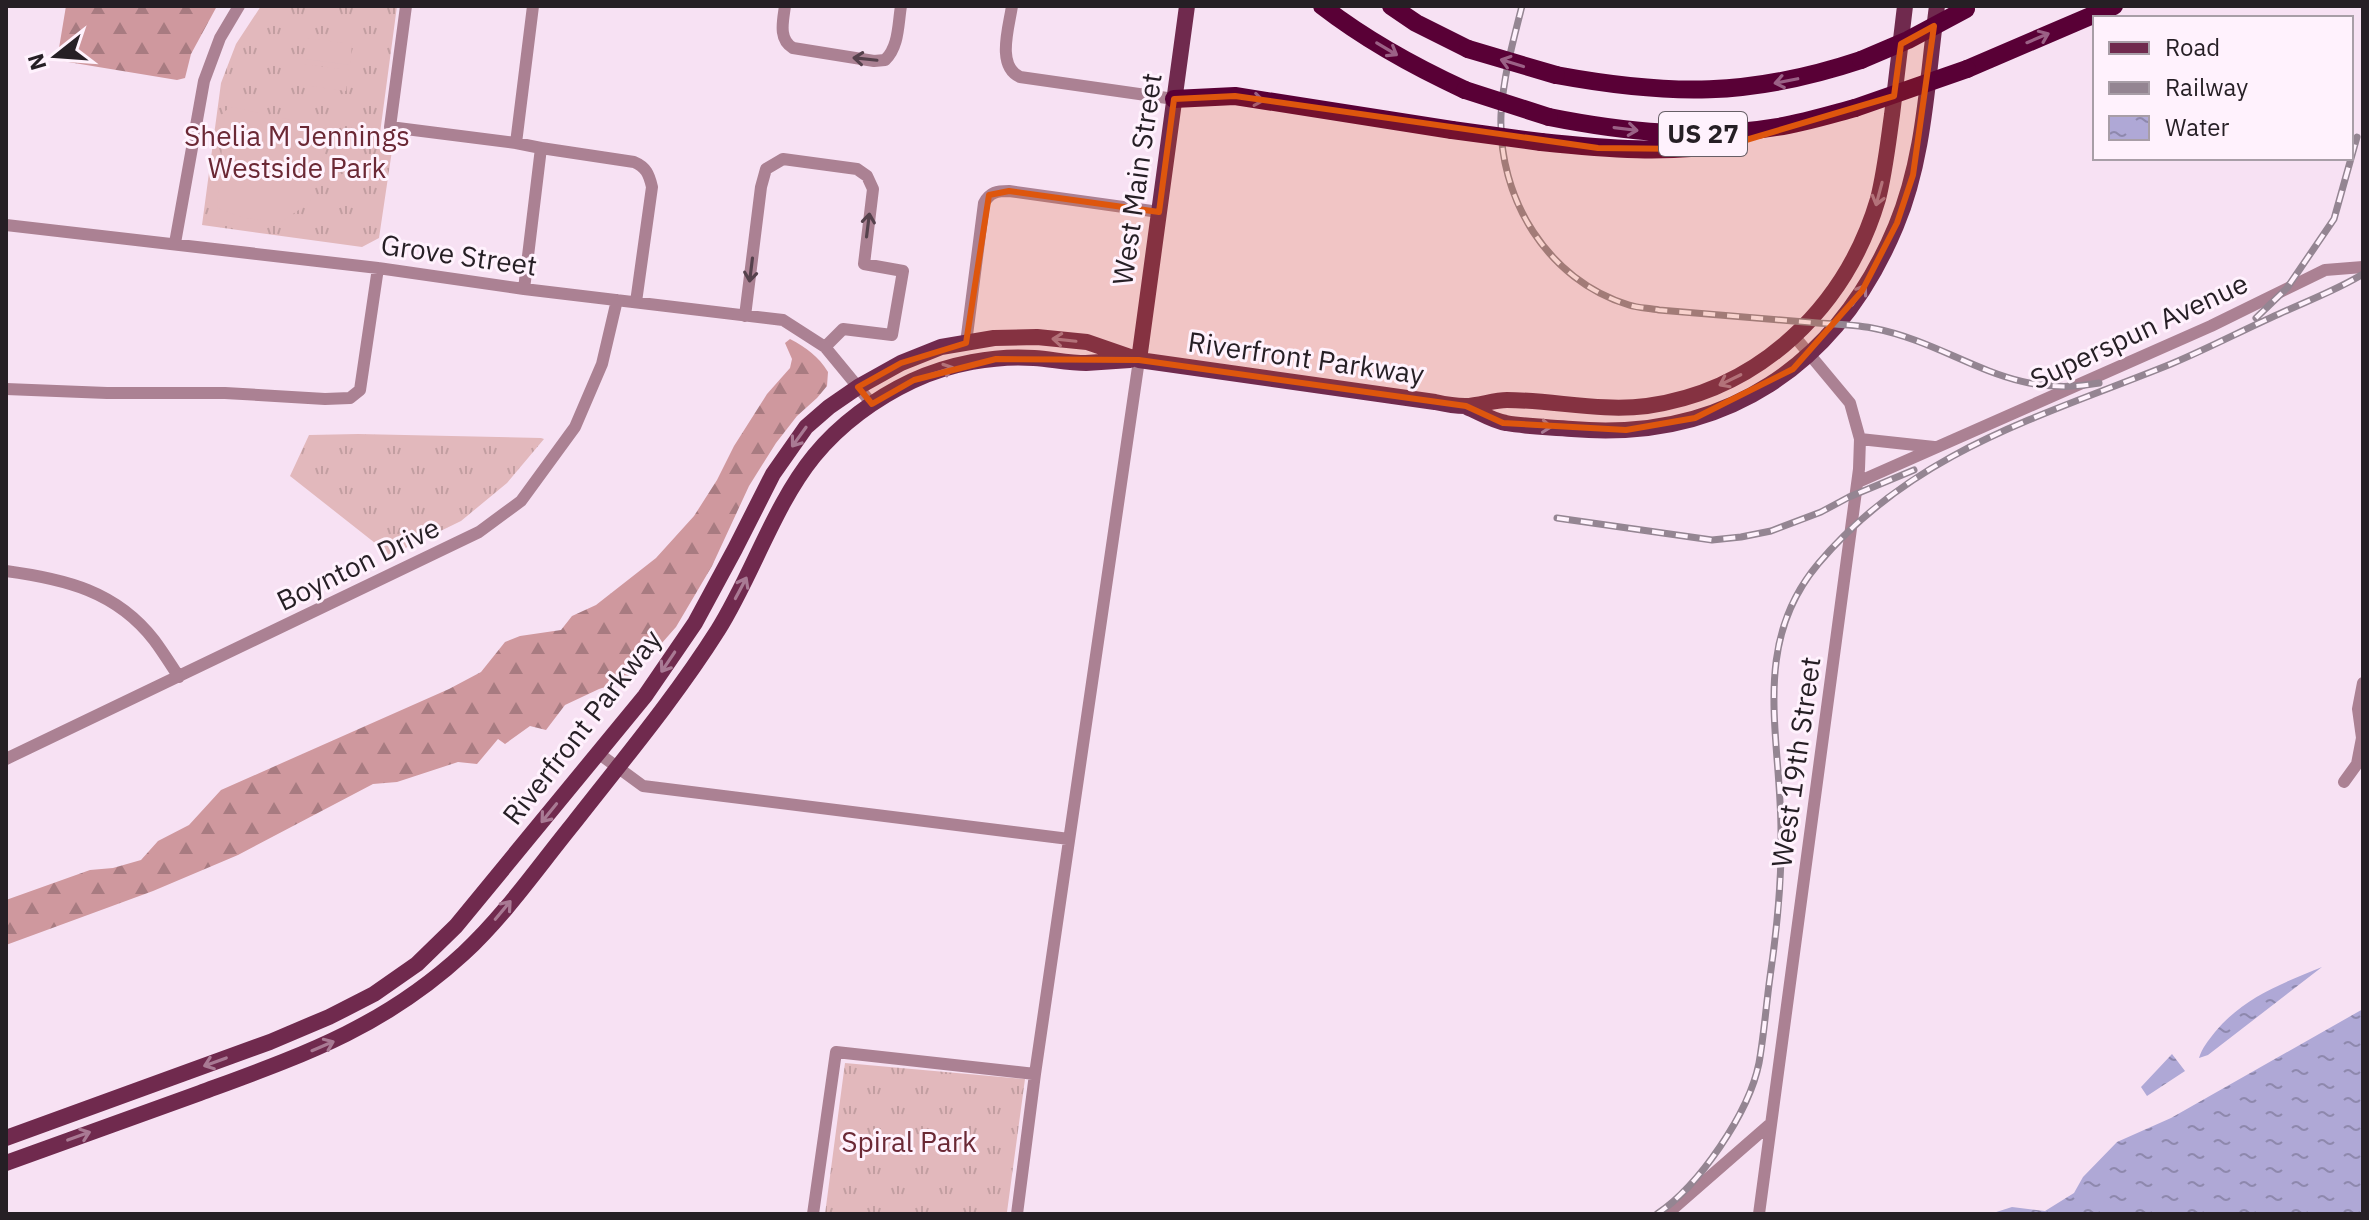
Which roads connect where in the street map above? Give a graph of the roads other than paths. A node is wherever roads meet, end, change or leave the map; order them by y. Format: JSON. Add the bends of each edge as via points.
{"nodes":[{"id":1,"x":239,"y":6,"type":"edge"},
{"id":2,"x":406,"y":6,"type":"edge"},
{"id":3,"x":533,"y":6,"type":"edge"},
{"id":4,"x":785,"y":6,"type":"edge"},
{"id":5,"x":901,"y":6,"type":"edge"},
{"id":6,"x":1012,"y":6,"type":"edge"},
{"id":7,"x":1187,"y":6,"type":"edge"},
{"id":8,"x":1322,"y":6,"type":"edge"},
{"id":9,"x":1391,"y":6,"type":"edge"},
{"id":10,"x":1905,"y":6,"type":"edge"},
{"id":11,"x":1937,"y":6,"type":"edge"},
{"id":12,"x":2114,"y":6,"type":"edge"},
{"id":13,"x":1968,"y":7,"type":"edge"},
{"id":14,"x":1174,"y":99,"type":"junction"},
{"id":15,"x":1809,"y":120,"type":"junction"},
{"id":16,"x":516,"y":143,"type":"junction"},
{"id":17,"x":541,"y":148,"type":"junction"},
{"id":18,"x":1159,"y":212,"type":"junction"},
{"id":19,"x":6,"y":225,"type":"edge"},
{"id":20,"x":175,"y":243,"type":"junction"},
{"id":21,"x":2363,"y":267,"type":"edge"},
{"id":22,"x":378,"y":268,"type":"junction"},
{"id":23,"x":524,"y":289,"type":"junction"},
{"id":24,"x":617,"y":300,"type":"junction"},
{"id":25,"x":636,"y":302,"type":"junction"},
{"id":26,"x":745,"y":316,"type":"junction"},
{"id":27,"x":1795,"y":337,"type":"junction"},
{"id":28,"x":966,"y":343,"type":"junction"},
{"id":29,"x":825,"y":347,"type":"junction"},
{"id":30,"x":1809,"y":355,"type":"junction"},
{"id":31,"x":1139,"y":360,"type":"junction"},
{"id":32,"x":858,"y":387,"type":"junction"},
{"id":33,"x":6,"y":389,"type":"edge"},
{"id":34,"x":872,"y":404,"type":"junction"},
{"id":35,"x":1466,"y":406,"type":"junction"},
{"id":36,"x":1860,"y":439,"type":"junction"},
{"id":37,"x":1937,"y":448,"type":"junction"},
{"id":38,"x":1858,"y":482,"type":"junction"},
{"id":39,"x":6,"y":571,"type":"edge"},
{"id":40,"x":179,"y":677,"type":"junction"},
{"id":41,"x":2363,"y":683,"type":"edge"},
{"id":42,"x":2363,"y":737,"type":"edge"},
{"id":43,"x":598,"y":753,"type":"junction"},
{"id":44,"x":6,"y":759,"type":"edge"},
{"id":45,"x":618,"y":767,"type":"junction"},
{"id":46,"x":2344,"y":782,"type":"dead end"},
{"id":47,"x":1069,"y":839,"type":"junction"},
{"id":48,"x":1035,"y":1074,"type":"junction"},
{"id":49,"x":1769,"y":1125,"type":"junction"},
{"id":50,"x":6,"y":1138,"type":"edge"},
{"id":51,"x":6,"y":1163,"type":"edge"},
{"id":52,"x":813,"y":1214,"type":"edge"},
{"id":53,"x":1017,"y":1214,"type":"edge"},
{"id":54,"x":1667,"y":1214,"type":"edge"},
{"id":55,"x":1759,"y":1214,"type":"edge"}],
"edges":[{"from":1,"to":20,"type":"street","via":[[204,81]]},
{"from":2,"to":16,"type":"street","via":[[390,127]]},
{"from":3,"to":16,"type":"street"},
{"from":5,"to":4,"type":"street","one_way":true,"via":[[891,55],[874,61],[788,46],[782,32]]},
{"from":6,"to":14,"type":"street","via":[[1006,64],[1012,74]]},
{"from":7,"to":14,"type":"main road","name":"West Main Street"},
{"from":8,"to":15,"type":"highway","number":"US 27","one_way":true,"bridge":true,"via":[[1399,56],[1465,90],[1549,117],[1680,134],[1743,132]]},
{"from":13,"to":9,"type":"highway","number":"US 27","one_way":true,"bridge":true,"via":[[1861,60],[1794,80],[1698,91],[1556,75],[1468,49]]},
{"from":10,"to":27,"type":"main road","name":"Riverfront Parkway","one_way":true,"via":[[1884,174],[1872,218],[1842,280]]},
{"from":30,"to":11,"type":"main road","name":"Riverfront Parkway","one_way":true,"via":[[1848,311],[1887,246],[1906,199]]},
{"from":15,"to":12,"type":"highway","number":"US 27","one_way":true,"bridge":true,"via":[[1931,83]]},
{"from":14,"to":15,"type":"highway","one_way":true,"bridge":true,"via":[[1235,96],[1452,130],[1630,150],[1746,140]]},
{"from":14,"to":18,"type":"main road","name":"West Main Street"},
{"from":16,"to":17,"type":"street"},
{"from":17,"to":23,"type":"street"},
{"from":17,"to":25,"type":"street","via":[[634,162],[649,175],[652,187]]},
{"from":18,"to":28,"type":"street","via":[[1009,191],[989,195]]},
{"from":18,"to":31,"type":"main road","name":"West Main Street"},
{"from":19,"to":20,"type":"street","name":"Grove Street"},
{"from":20,"to":22,"type":"street","name":"Grove Street"},
{"from":21,"to":37,"type":"street","name":"Superspun Avenue","via":[[2325,270]]},
{"from":22,"to":23,"type":"street","name":"Grove Street"},
{"from":22,"to":33,"type":"street","via":[[360,390],[350,398]]},
{"from":23,"to":24,"type":"street","name":"Grove Street"},
{"from":24,"to":25,"type":"street","name":"Grove Street"},
{"from":24,"to":40,"type":"street","name":"Boynton Drive","via":[[602,364],[575,427],[521,501],[479,532]]},
{"from":25,"to":26,"type":"street","name":"Grove Street"},
{"from":26,"to":29,"type":"street","name":"Grove Street","via":[[783,320]]},
{"from":29,"to":26,"type":"street","one_way":true,"via":[[843,329],[892,335],[903,271],[864,264],[873,189],[857,169],[783,159],[766,169]]},
{"from":27,"to":30,"type":"street","name":"West 19th Street"},
{"from":27,"to":35,"type":"main road","name":"Riverfront Parkway","one_way":true,"via":[[1729,381],[1667,402],[1602,408],[1505,400]]},
{"from":31,"to":28,"type":"main road","name":"Riverfront Parkway","one_way":true,"via":[[1087,342],[1037,337]]},
{"from":28,"to":32,"type":"main road","name":"Riverfront Parkway","via":[[901,363]]},
{"from":29,"to":32,"type":"street","name":"Grove Street"},
{"from":35,"to":30,"type":"main road","name":"Riverfront Parkway","one_way":true,"via":[[1503,423],[1603,431],[1649,428],[1739,401]]},
{"from":30,"to":36,"type":"street","name":"West 19th Street","via":[[1850,403]]},
{"from":34,"to":31,"type":"main road","name":"Riverfront Parkway","one_way":true,"via":[[914,380],[996,359]]},
{"from":31,"to":35,"type":"main road","name":"Riverfront Parkway"},
{"from":31,"to":47,"type":"street"},
{"from":32,"to":34,"type":"street","name":"Grove Street"},
{"from":32,"to":43,"type":"main road","name":"Riverfront Parkway","one_way":true,"via":[[806,427],[781,462],[695,623]]},
{"from":45,"to":34,"type":"main road","name":"Riverfront Parkway","one_way":true,"via":[[721,626],[813,457]]},
{"from":36,"to":37,"type":"street"},
{"from":36,"to":38,"type":"street","name":"West 19th Street"},
{"from":37,"to":38,"type":"street","name":"Superspun Avenue"},
{"from":38,"to":49,"type":"street","name":"West 19th Street"},
{"from":39,"to":40,"type":"street","via":[[98,593],[153,638]]},
{"from":40,"to":44,"type":"street","name":"Boynton Drive"},
{"from":41,"to":42,"type":"street","via":[[2358,709]]},
{"from":42,"to":46,"type":"street","via":[[2357,764]]},
{"from":43,"to":45,"type":"street"},
{"from":43,"to":50,"type":"main road","name":"Riverfront Parkway","one_way":true,"via":[[456,926],[417,964],[374,994],[270,1042]]},
{"from":45,"to":47,"type":"street","via":[[643,786]]},
{"from":51,"to":45,"type":"main road","name":"Riverfront Parkway","one_way":true,"via":[[287,1061],[385,1014],[428,983],[498,917]]},
{"from":47,"to":48,"type":"street"},
{"from":48,"to":52,"type":"street","via":[[836,1052]]},
{"from":48,"to":53,"type":"street"},
{"from":49,"to":54,"type":"street"},
{"from":49,"to":55,"type":"street","name":"West 19th Street"}]}
